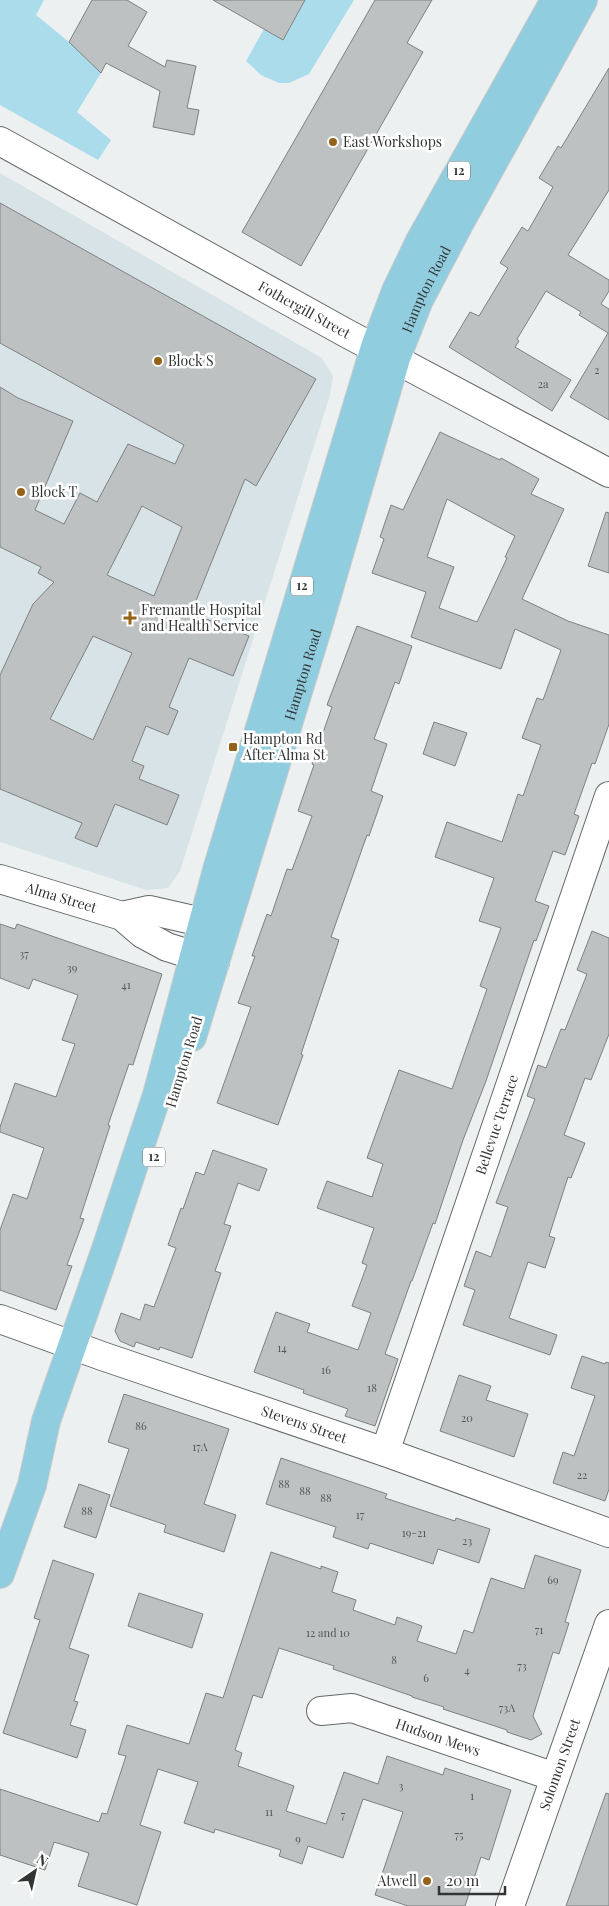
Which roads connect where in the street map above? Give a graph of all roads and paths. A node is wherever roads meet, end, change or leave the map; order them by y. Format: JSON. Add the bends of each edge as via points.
{"nodes":[{"id":1,"x":555,"y":0,"type":"edge"},
{"id":2,"x":583,"y":0,"type":"edge"},
{"id":3,"x":0,"y":141,"type":"edge"},
{"id":4,"x":385,"y":353,"type":"junction"},
{"id":5,"x":609,"y":473,"type":"edge"},
{"id":6,"x":609,"y":796,"type":"edge"},
{"id":7,"x":0,"y":879,"type":"edge"},
{"id":8,"x":122,"y":916,"type":"junction"},
{"id":9,"x":214,"y":924,"type":"junction"},
{"id":10,"x":205,"y":959,"type":"junction"},
{"id":11,"x":0,"y":1319,"type":"edge"},
{"id":12,"x":82,"y":1348,"type":"junction"},
{"id":13,"x":386,"y":1452,"type":"junction"},
{"id":14,"x":609,"y":1533,"type":"edge"},
{"id":15,"x":0,"y":1574,"type":"edge"},
{"id":16,"x":609,"y":1624,"type":"edge"},
{"id":17,"x":321,"y":1711,"type":"dead end"},
{"id":18,"x":555,"y":1777,"type":"junction"},
{"id":19,"x":510,"y":1906,"type":"edge"}],
"edges":[{"from":1,"to":4,"type":"main road","name":"Hampton Road","number":"12","via":[[420,241],[396,291]]},
{"from":2,"to":4,"type":"main road","name":"Hampton Road","number":"12","via":[[419,300]]},
{"from":3,"to":4,"type":"street","name":"Fothergill Street"},
{"from":4,"to":5,"type":"street","name":"Fothergill Street"},
{"from":4,"to":9,"type":"main road","name":"Hampton Road","number":"12","via":[[217,870]]},
{"from":6,"to":13,"type":"street","name":"Bellevue Terrace"},
{"from":7,"to":8,"type":"street","name":"Alma Street"},
{"from":8,"to":9,"type":"street","name":"Alma Street","via":[[149,910]]},
{"from":8,"to":10,"type":"street","name":"Alma Street","via":[[143,934],[167,947]]},
{"from":9,"to":10,"type":"main road","name":"Hampton Road","number":"12"},
{"from":10,"to":12,"type":"main road","name":"Hampton Road","number":"12","via":[[159,1142]]},
{"from":11,"to":12,"type":"street","name":"Stevens Street"},
{"from":12,"to":13,"type":"street","name":"Stevens Street"},
{"from":12,"to":15,"type":"main road","name":"Hampton Road","number":"12","via":[[66,1417],[32,1485]]},
{"from":13,"to":14,"type":"street","name":"Stevens Street"},
{"from":16,"to":18,"type":"street","name":"Solomon Street"},
{"from":17,"to":18,"type":"street","name":"Hudson Mews","via":[[352,1708]]},
{"from":18,"to":19,"type":"street","name":"Solomon Street"}]}
